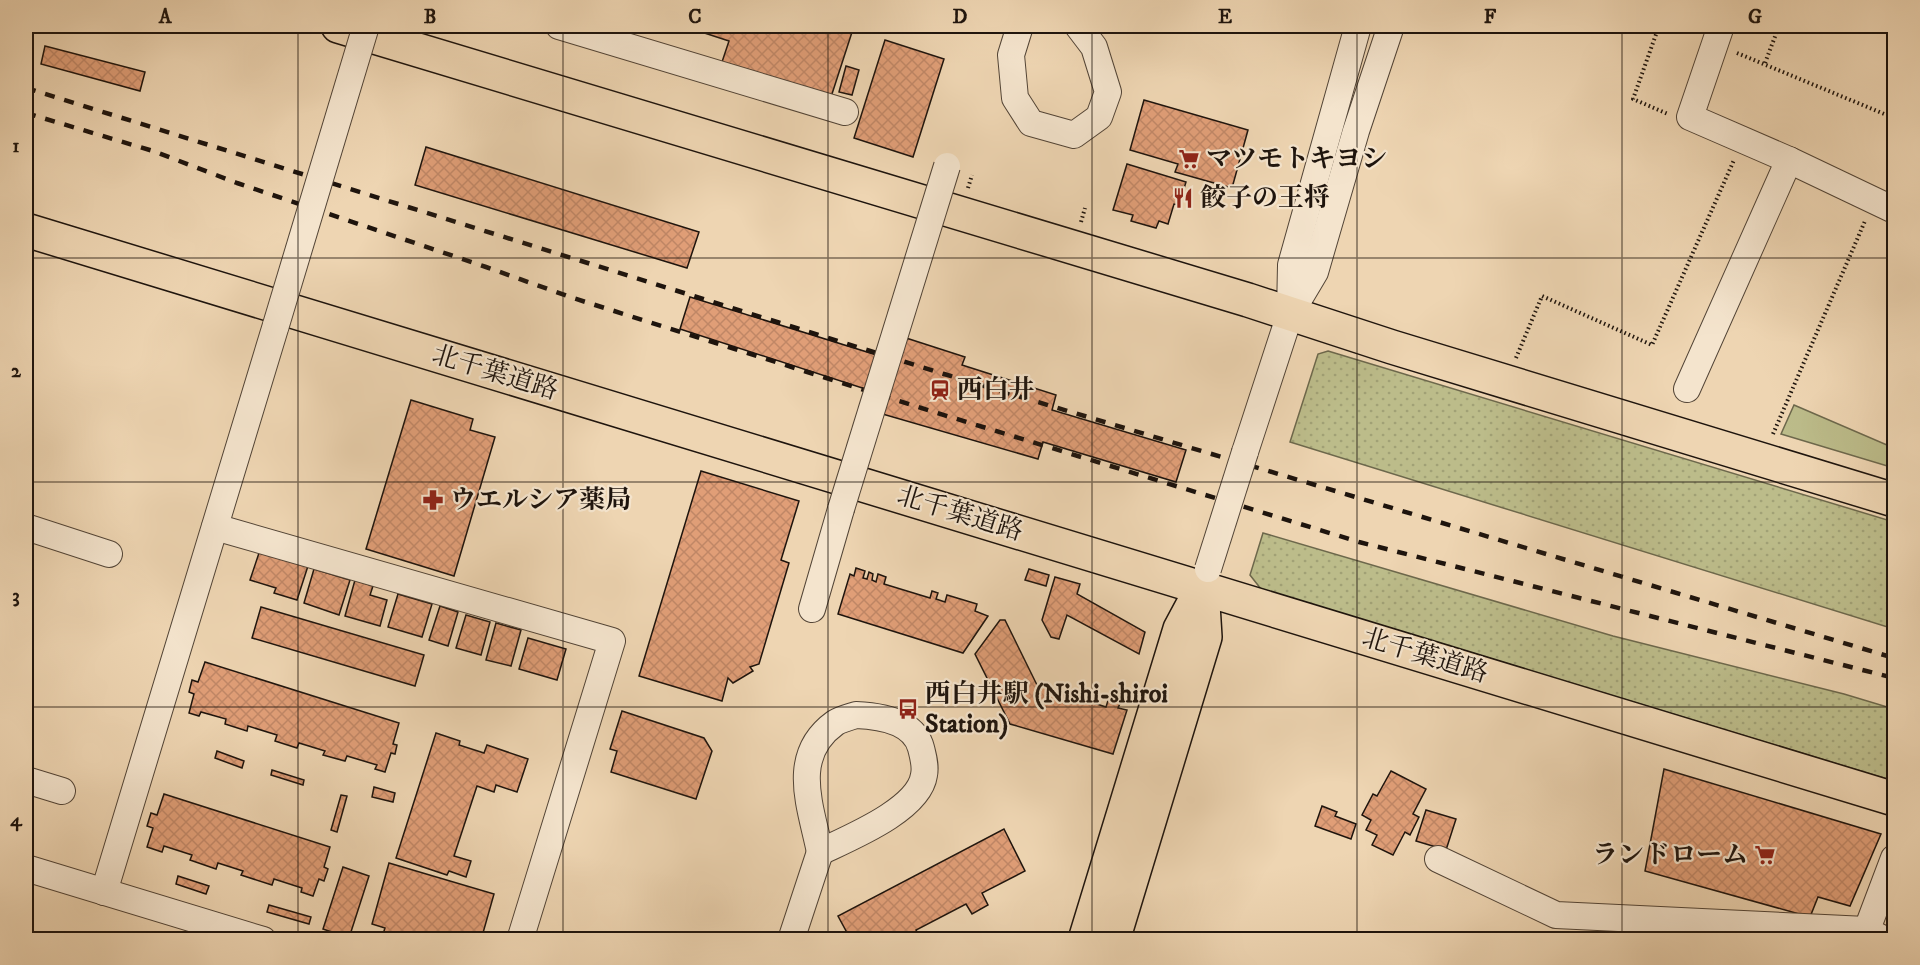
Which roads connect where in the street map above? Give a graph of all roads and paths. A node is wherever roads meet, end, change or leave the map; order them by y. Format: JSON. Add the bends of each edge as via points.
{"nodes":[{"id":1,"x":338,"y":26,"type":"edge"},
{"id":2,"x":366,"y":26,"type":"edge"},
{"id":3,"x":559,"y":26,"type":"edge"},
{"id":4,"x":1020,"y":26,"type":"edge"},
{"id":5,"x":1078,"y":26,"type":"edge"},
{"id":6,"x":1358,"y":26,"type":"edge"},
{"id":7,"x":1391,"y":26,"type":"edge"},
{"id":8,"x":1659,"y":26,"type":"edge"},
{"id":9,"x":1779,"y":26,"type":"edge"},
{"id":10,"x":1718,"y":35,"type":"edge"},
{"id":11,"x":1765,"y":63,"type":"junction"},
{"id":12,"x":845,"y":112,"type":"dead end"},
{"id":13,"x":1690,"y":117,"type":"junction"},
{"id":14,"x":1894,"y":118,"type":"edge"},
{"id":15,"x":1742,"y":140,"type":"junction"},
{"id":16,"x":1789,"y":160,"type":"junction"},
{"id":17,"x":946,"y":166,"type":"dead end"},
{"id":18,"x":972,"y":175,"type":"dead end"},
{"id":19,"x":967,"y":191,"type":"dead end"},
{"id":20,"x":1884,"y":206,"type":"edge"},
{"id":21,"x":1085,"y":208,"type":"dead end"},
{"id":22,"x":1080,"y":225,"type":"dead end"},
{"id":23,"x":26,"y":230,"type":"edge"},
{"id":24,"x":1286,"y":324,"type":"junction"},
{"id":25,"x":1516,"y":359,"type":"dead end"},
{"id":26,"x":1687,"y":389,"type":"dead end"},
{"id":27,"x":1773,"y":435,"type":"dead end"},
{"id":28,"x":1894,"y":500,"type":"edge"},
{"id":29,"x":26,"y":527,"type":"edge"},
{"id":30,"x":215,"y":527,"type":"junction"},
{"id":31,"x":109,"y":554,"type":"dead end"},
{"id":32,"x":1205,"y":579,"type":"junction"},
{"id":33,"x":812,"y":609,"type":"dead end"},
{"id":34,"x":26,"y":780,"type":"edge"},
{"id":35,"x":62,"y":791,"type":"dead end"},
{"id":36,"x":1894,"y":799,"type":"edge"},
{"id":37,"x":820,"y":852,"type":"junction"},
{"id":38,"x":1894,"y":858,"type":"edge"},
{"id":39,"x":1438,"y":859,"type":"dead end"},
{"id":40,"x":26,"y":868,"type":"edge"},
{"id":41,"x":104,"y":892,"type":"junction"},
{"id":42,"x":1871,"y":936,"type":"edge"},
{"id":43,"x":263,"y":939,"type":"edge"},
{"id":44,"x":520,"y":939,"type":"edge"},
{"id":45,"x":791,"y":939,"type":"edge"},
{"id":46,"x":1085,"y":939,"type":"edge"},
{"id":47,"x":1113,"y":939,"type":"edge"}],
"edges":[{"from":1,"to":24,"type":"main road"},
{"from":2,"to":30,"type":"street","bridge":true},
{"from":3,"to":12,"type":"street"},
{"from":4,"to":5,"type":"street","via":[[1011,55],[1015,98],[1031,123],[1074,135],[1099,117],[1108,92],[1094,47]]},
{"from":6,"to":24,"type":"street","via":[[1291,265]]},
{"from":7,"to":24,"type":"street","via":[[1315,272]]},
{"from":8,"to":13,"type":"path","via":[[1633,99],[1672,115]]},
{"from":9,"to":11,"type":"path"},
{"from":10,"to":11,"type":"path"},
{"from":10,"to":13,"type":"street"},
{"from":11,"to":14,"type":"path"},
{"from":13,"to":15,"type":"street"},
{"from":15,"to":16,"type":"street"},
{"from":15,"to":25,"type":"path","via":[[1652,345],[1542,296]]},
{"from":16,"to":20,"type":"street"},
{"from":16,"to":26,"type":"street"},
{"from":17,"to":33,"type":"street","bridge":true},
{"from":18,"to":19,"type":"path"},
{"from":20,"to":27,"type":"path"},
{"from":21,"to":22,"type":"path"},
{"from":23,"to":32,"type":"main road","name":"北千葉道路"},
{"from":24,"to":28,"type":"main road","via":[[1403,351]]},
{"from":24,"to":32,"type":"street","bridge":true},
{"from":29,"to":31,"type":"street"},
{"from":30,"to":41,"type":"street"},
{"from":30,"to":44,"type":"street","via":[[612,641]]},
{"from":32,"to":36,"type":"main road","name":"北千葉道路"},
{"from":32,"to":46,"type":"main road","via":[[1180,629]]},
{"from":32,"to":47,"type":"main road","via":[[1205,637]]},
{"from":34,"to":35,"type":"street"},
{"from":37,"to":37,"type":"street","via":[[805,782],[808,756],[819,738],[836,722],[856,715],[882,716],[905,727],[918,738],[924,759],[924,777],[913,796],[893,815]]},
{"from":37,"to":45,"type":"street"},
{"from":38,"to":42,"type":"street"},
{"from":39,"to":42,"type":"street","via":[[1556,915]]},
{"from":40,"to":41,"type":"street"},
{"from":41,"to":43,"type":"street"}]}
